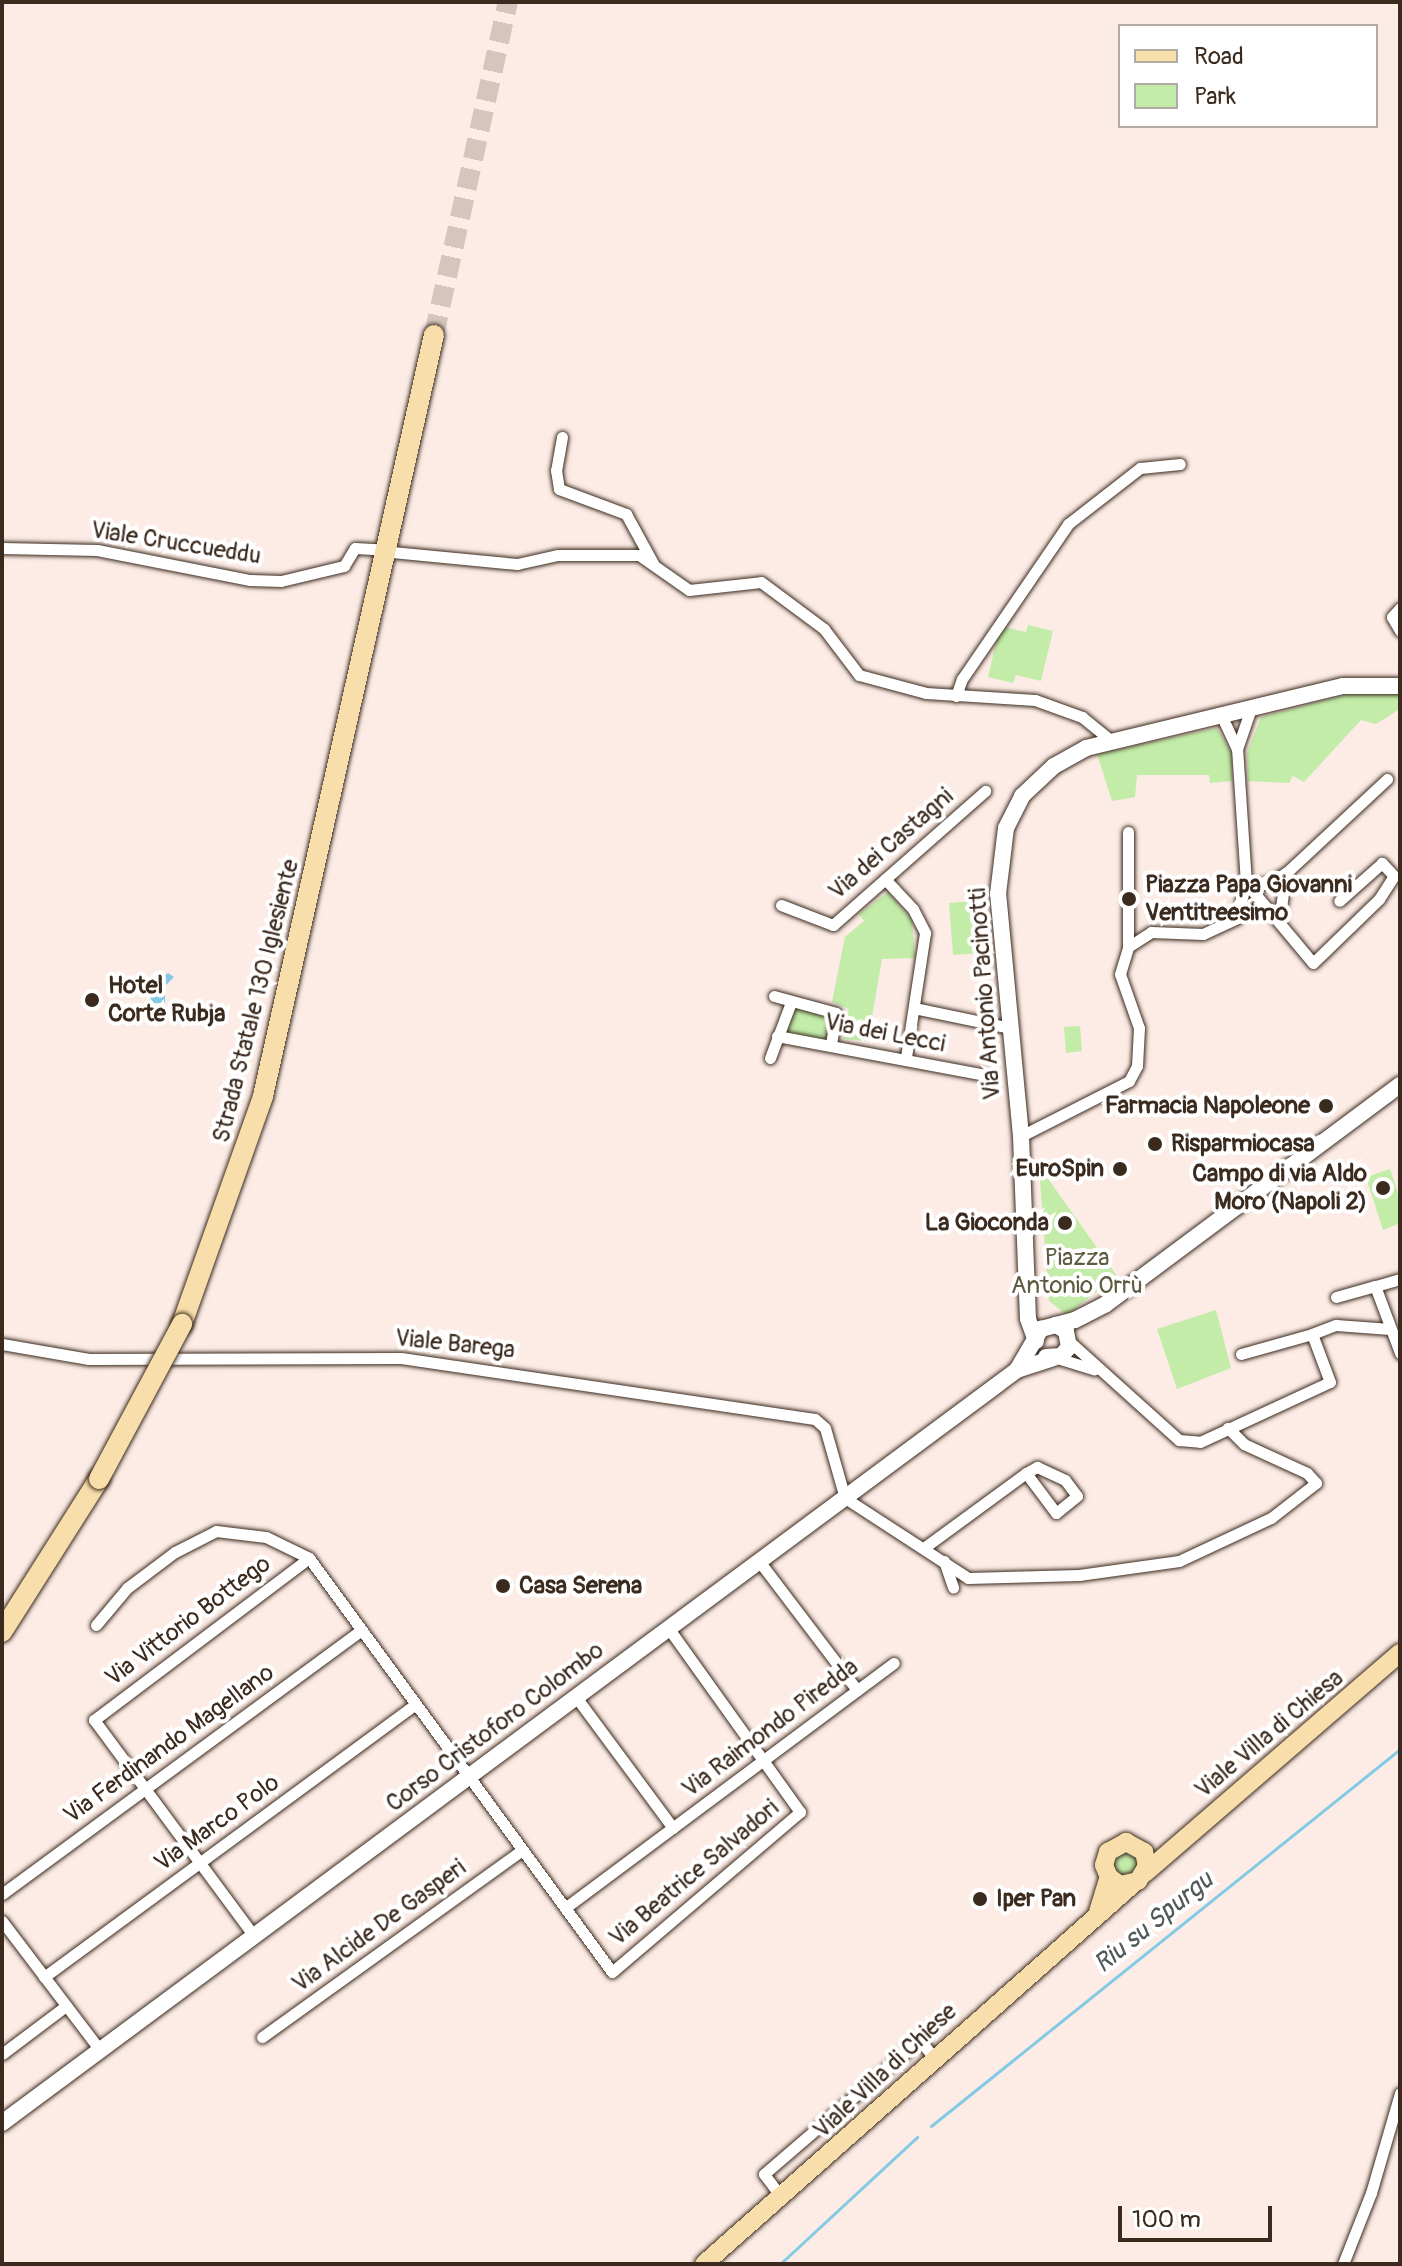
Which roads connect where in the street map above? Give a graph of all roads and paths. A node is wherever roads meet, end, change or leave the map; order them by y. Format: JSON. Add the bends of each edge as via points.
{"nodes":[{"id":1,"x":434,"y":335,"type":"tunnel mouth"},
{"id":2,"x":562,"y":437,"type":"dead end"},
{"id":3,"x":1180,"y":464,"type":"dead end"},
{"id":4,"x":2,"y":548,"type":"edge"},
{"id":5,"x":377,"y":549,"type":"dead end"},
{"id":6,"x":392,"y":552,"type":"dead end"},
{"id":7,"x":654,"y":566,"type":"junction"},
{"id":8,"x":1400,"y":608,"type":"edge"},
{"id":9,"x":1400,"y":631,"type":"edge"},
{"id":10,"x":1400,"y":686,"type":"edge"},
{"id":11,"x":956,"y":696,"type":"junction"},
{"id":12,"x":1251,"y":708,"type":"junction"},
{"id":13,"x":1221,"y":715,"type":"junction"},
{"id":14,"x":1112,"y":741,"type":"junction"},
{"id":15,"x":1237,"y":749,"type":"junction"},
{"id":16,"x":1387,"y":779,"type":"dead end"},
{"id":17,"x":985,"y":791,"type":"dead end"},
{"id":18,"x":1128,"y":832,"type":"dead end"},
{"id":19,"x":1286,"y":873,"type":"junction"},
{"id":20,"x":885,"y":879,"type":"junction"},
{"id":21,"x":1246,"y":883,"type":"junction"},
{"id":22,"x":1339,"y":901,"type":"dead end"},
{"id":23,"x":781,"y":905,"type":"dead end"},
{"id":24,"x":1279,"y":921,"type":"junction"},
{"id":25,"x":1128,"y":947,"type":"junction"},
{"id":26,"x":774,"y":996,"type":"dead end"},
{"id":27,"x":791,"y":1002,"type":"junction"},
{"id":28,"x":914,"y":1008,"type":"junction"},
{"id":29,"x":1011,"y":1028,"type":"junction"},
{"id":30,"x":777,"y":1036,"type":"junction"},
{"id":31,"x":831,"y":1044,"type":"junction"},
{"id":32,"x":906,"y":1057,"type":"junction"},
{"id":33,"x":770,"y":1058,"type":"dead end"},
{"id":34,"x":985,"y":1075,"type":"dead end"},
{"id":35,"x":1400,"y":1088,"type":"edge"},
{"id":36,"x":1021,"y":1136,"type":"junction"},
{"id":37,"x":1400,"y":1279,"type":"edge"},
{"id":38,"x":1375,"y":1286,"type":"junction"},
{"id":39,"x":1336,"y":1297,"type":"dead end"},
{"id":40,"x":1106,"y":1304,"type":"junction"},
{"id":41,"x":1031,"y":1305,"type":"junction"},
{"id":42,"x":1054,"y":1325,"type":"junction"},
{"id":43,"x":1390,"y":1329,"type":"junction"},
{"id":44,"x":1312,"y":1334,"type":"junction"},
{"id":45,"x":1036,"y":1342,"type":"junction"},
{"id":46,"x":1070,"y":1342,"type":"junction"},
{"id":47,"x":2,"y":1344,"type":"edge"},
{"id":48,"x":1400,"y":1353,"type":"edge"},
{"id":49,"x":1241,"y":1354,"type":"dead end"},
{"id":50,"x":1055,"y":1358,"type":"junction"},
{"id":51,"x":1017,"y":1370,"type":"junction"},
{"id":52,"x":1096,"y":1370,"type":"junction"},
{"id":53,"x":1228,"y":1428,"type":"junction"},
{"id":54,"x":1026,"y":1473,"type":"junction"},
{"id":55,"x":845,"y":1498,"type":"junction"},
{"id":56,"x":925,"y":1547,"type":"junction"},
{"id":57,"x":309,"y":1558,"type":"junction"},
{"id":58,"x":759,"y":1561,"type":"junction"},
{"id":59,"x":944,"y":1561,"type":"junction"},
{"id":60,"x":953,"y":1587,"type":"dead end"},
{"id":61,"x":96,"y":1625,"type":"dead end"},
{"id":62,"x":669,"y":1629,"type":"junction"},
{"id":63,"x":362,"y":1630,"type":"junction"},
{"id":64,"x":2,"y":1632,"type":"edge"},
{"id":65,"x":1400,"y":1653,"type":"edge"},
{"id":66,"x":894,"y":1663,"type":"dead end"},
{"id":67,"x":857,"y":1690,"type":"junction"},
{"id":68,"x":576,"y":1697,"type":"junction"},
{"id":69,"x":415,"y":1704,"type":"junction"},
{"id":70,"x":762,"y":1762,"type":"junction"},
{"id":71,"x":467,"y":1778,"type":"junction"},
{"id":72,"x":145,"y":1789,"type":"junction"},
{"id":73,"x":673,"y":1828,"type":"junction"},
{"id":74,"x":522,"y":1850,"type":"junction"},
{"id":75,"x":1170,"y":1850,"type":"junction"},
{"id":76,"x":1144,"y":1852,"type":"junction"},
{"id":77,"x":200,"y":1864,"type":"junction"},
{"id":78,"x":1109,"y":1877,"type":"junction"},
{"id":79,"x":1139,"y":1878,"type":"junction"},
{"id":80,"x":2,"y":1894,"type":"edge"},
{"id":81,"x":565,"y":1908,"type":"junction"},
{"id":82,"x":1098,"y":1912,"type":"junction"},
{"id":83,"x":2,"y":1921,"type":"edge"},
{"id":84,"x":254,"y":1936,"type":"junction"},
{"id":85,"x":44,"y":1977,"type":"junction"},
{"id":86,"x":66,"y":2006,"type":"junction"},
{"id":87,"x":262,"y":2037,"type":"dead end"},
{"id":88,"x":100,"y":2050,"type":"junction"},
{"id":89,"x":2,"y":2054,"type":"edge"},
{"id":90,"x":934,"y":2058,"type":"junction"},
{"id":91,"x":1400,"y":2093,"type":"edge"},
{"id":92,"x":2,"y":2123,"type":"edge"},
{"id":93,"x":782,"y":2198,"type":"junction"},
{"id":94,"x":704,"y":2264,"type":"edge"},
{"id":95,"x":1343,"y":2264,"type":"edge"}],
"edges":[{"from":1,"to":64,"type":"highway","name":"Strada Statale 130 Iglesiente","bridge":true,"via":[[263,1096],[182,1324],[99,1479]]},
{"from":2,"to":7,"type":"street","via":[[556,470],[559,489],[626,514]]},
{"from":3,"to":11,"type":"street","via":[[1140,468],[1068,524],[962,679]]},
{"from":4,"to":5,"type":"street","name":"Viale Cruccueddu","via":[[97,550],[250,580],[281,581],[344,566],[355,548]]},
{"from":6,"to":7,"type":"street","via":[[517,564],[558,555],[639,555]]},
{"from":7,"to":11,"type":"street","via":[[689,590],[761,582],[824,629],[859,675]]},
{"from":8,"to":9,"type":"street","via":[[1392,617]]},
{"from":10,"to":12,"type":"street","name":"Via Antonio Pacinotti","via":[[1343,686]]},
{"from":11,"to":14,"type":"street","via":[[1035,700],[1082,717]]},
{"from":12,"to":13,"type":"street","name":"Via Antonio Pacinotti"},
{"from":12,"to":15,"type":"street"},
{"from":13,"to":14,"type":"street","name":"Via Antonio Pacinotti"},
{"from":13,"to":15,"type":"street"},
{"from":14,"to":29,"type":"street","name":"Via Antonio Pacinotti","via":[[1054,766],[1022,796],[1006,828],[998,894]]},
{"from":15,"to":21,"type":"street"},
{"from":16,"to":19,"type":"street"},
{"from":17,"to":20,"type":"street","name":"Via dei Castagni"},
{"from":18,"to":25,"type":"street"},
{"from":19,"to":21,"type":"street","via":[[1265,884]]},
{"from":19,"to":24,"type":"street"},
{"from":20,"to":23,"type":"street","name":"Via dei Castagni","via":[[833,925]]},
{"from":20,"to":28,"type":"street","via":[[924,925]]},
{"from":21,"to":24,"type":"street"},
{"from":21,"to":25,"type":"street","via":[[1237,918],[1221,930],[1151,932]]},
{"from":22,"to":24,"type":"street","via":[[1382,863],[1394,876],[1379,899],[1313,963]]},
{"from":25,"to":36,"type":"street","via":[[1120,974],[1139,1028],[1140,1049],[1129,1081]]},
{"from":26,"to":27,"type":"street"},
{"from":27,"to":30,"type":"street"},
{"from":27,"to":31,"type":"street","via":[[836,1013]]},
{"from":28,"to":29,"type":"street"},
{"from":28,"to":32,"type":"street"},
{"from":29,"to":36,"type":"street","name":"Via Antonio Pacinotti"},
{"from":30,"to":31,"type":"street","name":"Via dei Lecci"},
{"from":30,"to":33,"type":"street"},
{"from":31,"to":32,"type":"street","name":"Via dei Lecci"},
{"from":32,"to":34,"type":"street","name":"Via dei Lecci"},
{"from":35,"to":40,"type":"street","name":"Corso Cristoforo Colombo"},
{"from":36,"to":41,"type":"street","name":"Via Antonio Pacinotti"},
{"from":37,"to":38,"type":"street"},
{"from":38,"to":39,"type":"street"},
{"from":38,"to":43,"type":"street"},
{"from":40,"to":42,"type":"street","name":"Corso Cristoforo Colombo"},
{"from":40,"to":46,"type":"street","name":"Corso Cristoforo Colombo"},
{"from":41,"to":42,"type":"street"},
{"from":41,"to":45,"type":"street","name":"Via Antonio Pacinotti","via":[[1029,1332]]},
{"from":42,"to":45,"type":"street","name":"Corso Cristoforo Colombo","via":[[1041,1329]]},
{"from":42,"to":46,"type":"street"},
{"from":43,"to":44,"type":"street","via":[[1336,1325]]},
{"from":43,"to":48,"type":"street"},
{"from":44,"to":49,"type":"street"},
{"from":44,"to":53,"type":"street","via":[[1330,1382]]},
{"from":45,"to":50,"type":"street","via":[[1044,1356]]},
{"from":45,"to":51,"type":"street","name":"Corso Cristoforo Colombo"},
{"from":46,"to":50,"type":"street","name":"Corso Cristoforo Colombo"},
{"from":46,"to":52,"type":"street"},
{"from":47,"to":55,"type":"street","name":"Viale Barega","via":[[89,1359],[401,1358],[815,1419],[825,1428]]},
{"from":50,"to":51,"type":"street","name":"Corso Cristoforo Colombo"},
{"from":50,"to":52,"type":"street"},
{"from":51,"to":55,"type":"street","name":"Corso Cristoforo Colombo"},
{"from":52,"to":53,"type":"street","via":[[1179,1440],[1200,1442]]},
{"from":53,"to":59,"type":"street","via":[[1244,1444],[1307,1473],[1316,1483],[1271,1518],[1179,1561],[1073,1575],[968,1578]]},
{"from":54,"to":54,"type":"street","via":[[1056,1513],[1077,1496],[1050,1471],[1037,1467]]},
{"from":54,"to":56,"type":"street"},
{"from":55,"to":56,"type":"street"},
{"from":55,"to":58,"type":"street","name":"Corso Cristoforo Colombo"},
{"from":56,"to":59,"type":"street"},
{"from":57,"to":61,"type":"street","via":[[266,1537],[216,1531],[175,1552],[127,1588]]},
{"from":57,"to":63,"type":"street","name":"Via Beatrice Salvadori"},
{"from":57,"to":72,"type":"street","name":"Via Vittorio Bottego","via":[[94,1720]]},
{"from":58,"to":62,"type":"street","name":"Corso Cristoforo Colombo"},
{"from":58,"to":67,"type":"street"},
{"from":59,"to":60,"type":"street"},
{"from":62,"to":68,"type":"street","name":"Corso Cristoforo Colombo"},
{"from":62,"to":70,"type":"street"},
{"from":63,"to":69,"type":"street","name":"Via Beatrice Salvadori"},
{"from":63,"to":72,"type":"street","name":"Via Ferdinando Magellano"},
{"from":65,"to":75,"type":"main road","name":"Viale Villa di Chiesa"},
{"from":66,"to":67,"type":"street","name":"Via Raimondo Piredda"},
{"from":67,"to":70,"type":"street","name":"Via Raimondo Piredda"},
{"from":68,"to":71,"type":"street","name":"Corso Cristoforo Colombo"},
{"from":68,"to":73,"type":"street"},
{"from":69,"to":71,"type":"street","name":"Via Beatrice Salvadori"},
{"from":69,"to":77,"type":"street","name":"Via Marco Polo"},
{"from":70,"to":73,"type":"street","name":"Via Raimondo Piredda"},
{"from":70,"to":81,"type":"street","name":"Via Beatrice Salvadori","via":[[800,1812],[612,1972]]},
{"from":71,"to":74,"type":"street","name":"Via Beatrice Salvadori"},
{"from":71,"to":84,"type":"street","name":"Corso Cristoforo Colombo"},
{"from":72,"to":77,"type":"street"},
{"from":72,"to":80,"type":"street","name":"Via Ferdinando Magellano"},
{"from":73,"to":81,"type":"street","name":"Via Raimondo Piredda"},
{"from":74,"to":81,"type":"street","name":"Via Beatrice Salvadori"},
{"from":74,"to":87,"type":"street","name":"Via Alcide De Gasperi"},
{"from":75,"to":76,"type":"main road"},
{"from":75,"to":79,"type":"main road","name":"Viale Villa di Chiesa"},
{"from":76,"to":78,"type":"main road","via":[[1126,1842],[1113,1847],[1105,1858]]},
{"from":76,"to":79,"type":"main road"},
{"from":77,"to":84,"type":"street"},
{"from":77,"to":85,"type":"street","name":"Via Marco Polo"},
{"from":78,"to":79,"type":"main road","via":[[1120,1885]]},
{"from":78,"to":82,"type":"main road"},
{"from":79,"to":82,"type":"main road","name":"Viale Villa di Chiesa"},
{"from":82,"to":90,"type":"main road","name":"Viale Villa di Chiese"},
{"from":83,"to":85,"type":"street"},
{"from":84,"to":88,"type":"street","name":"Corso Cristoforo Colombo"},
{"from":85,"to":86,"type":"street"},
{"from":86,"to":88,"type":"street"},
{"from":86,"to":89,"type":"street"},
{"from":88,"to":92,"type":"street","name":"Corso Cristoforo Colombo"},
{"from":90,"to":93,"type":"main road","name":"Viale Villa di Chiese"},
{"from":90,"to":93,"type":"street","via":[[920,2040],[764,2174]]},
{"from":91,"to":95,"type":"street","via":[[1371,2193]]},
{"from":93,"to":94,"type":"main road","name":"Viale Villa di Chiese"}]}
